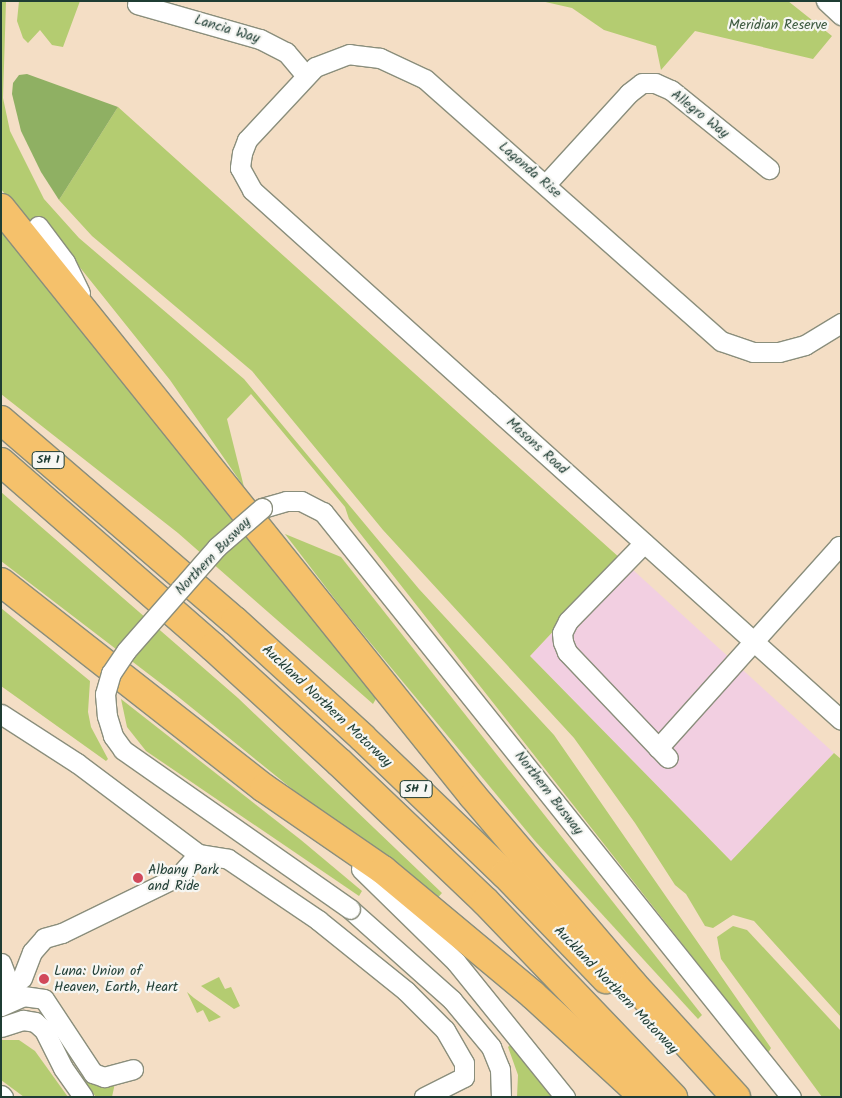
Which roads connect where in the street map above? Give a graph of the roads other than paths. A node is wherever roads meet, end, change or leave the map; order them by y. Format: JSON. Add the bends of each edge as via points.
{"nodes":[{"id":1,"x":826,"y":1,"type":"edge"},
{"id":2,"x":137,"y":4,"type":"dead end"},
{"id":3,"x":841,"y":15,"type":"edge"},
{"id":4,"x":305,"y":75,"type":"junction"},
{"id":5,"x":240,"y":168,"type":"joint"},
{"id":6,"x":769,"y":169,"type":"dead end"},
{"id":7,"x":546,"y":184,"type":"junction"},
{"id":8,"x":1,"y":208,"type":"edge"},
{"id":9,"x":38,"y":226,"type":"dead end"},
{"id":10,"x":841,"y":323,"type":"edge"},
{"id":11,"x":97,"y":328,"type":"junction"},
{"id":12,"x":1,"y":420,"type":"edge"},
{"id":13,"x":1,"y":462,"type":"edge"},
{"id":14,"x":644,"y":543,"type":"junction"},
{"id":15,"x":841,"y":547,"type":"edge"},
{"id":16,"x":1,"y":582,"type":"edge"},
{"id":17,"x":754,"y":640,"type":"junction"},
{"id":18,"x":1,"y":714,"type":"edge"},
{"id":19,"x":841,"y":720,"type":"edge"},
{"id":20,"x":264,"y":788,"type":"junction"},
{"id":21,"x":198,"y":854,"type":"junction"},
{"id":22,"x":1,"y":963,"type":"edge"},
{"id":23,"x":6,"y":988,"type":"edge"},
{"id":24,"x":1,"y":1006,"type":"edge"},
{"id":25,"x":1,"y":1026,"type":"edge"},
{"id":26,"x":133,"y":1069,"type":"dead end"},
{"id":27,"x":83,"y":1097,"type":"edge"},
{"id":28,"x":424,"y":1097,"type":"edge"},
{"id":29,"x":501,"y":1097,"type":"edge"},
{"id":30,"x":565,"y":1097,"type":"edge"},
{"id":31,"x":644,"y":1097,"type":"edge"},
{"id":32,"x":673,"y":1097,"type":"edge"},
{"id":33,"x":720,"y":1097,"type":"edge"},
{"id":34,"x":736,"y":1097,"type":"edge"},
{"id":35,"x":791,"y":1097,"type":"edge"}],
"edges":[{"from":1,"to":3,"type":"street"},
{"from":2,"to":4,"type":"street","name":"Lancia Way","via":[[260,39],[286,52]]},
{"from":4,"to":5,"type":"street","name":"Lagonda Rise","via":[[247,140]]},
{"from":4,"to":7,"type":"street","name":"Lagonda Rise","via":[[331,59],[349,54],[398,64],[424,79]]},
{"from":5,"to":14,"type":"street","name":"Masons Road","via":[[252,190]]},
{"from":6,"to":7,"type":"street","name":"Allegro Way","via":[[671,90],[655,83],[642,83],[629,92]]},
{"from":7,"to":10,"type":"street","name":"Lagonda Rise","via":[[712,334],[730,346],[753,352],[792,349],[818,339]]},
{"from":8,"to":11,"type":"highway"},
{"from":9,"to":11,"type":"street","via":[[64,262]]},
{"from":11,"to":34,"type":"highway","via":[[473,796],[633,984]]},
{"from":12,"to":33,"type":"highway","name":"Auckland Northern Motorway","number":"SH 1","via":[[235,621],[363,738],[505,874]]},
{"from":13,"to":32,"type":"highway","number":"SH 1","via":[[339,762],[485,901]]},
{"from":14,"to":17,"type":"street","name":"Masons Road"},
{"from":14,"to":17,"type":"street","via":[[568,621],[562,634],[567,652],[663,753]]},
{"from":15,"to":17,"type":"street"},
{"from":16,"to":20,"type":"highway"},
{"from":17,"to":19,"type":"street","name":"Masons Road"},
{"from":18,"to":21,"type":"street","via":[[77,763]]},
{"from":20,"to":30,"type":"street","via":[[377,882],[456,962]]},
{"from":20,"to":31,"type":"highway","via":[[383,870],[533,995]]},
{"from":21,"to":23,"type":"street","via":[[179,876],[62,933],[44,938],[37,944],[22,978]]},
{"from":21,"to":28,"type":"street","via":[[228,859],[318,920],[406,991],[445,1030],[464,1063],[464,1077]]},
{"from":22,"to":23,"type":"street"},
{"from":24,"to":26,"type":"street","via":[[23,996],[44,999],[92,1074],[104,1077]]},
{"from":25,"to":27,"type":"street","via":[[23,1020],[35,1022],[44,1030],[63,1068]]},
{"from":29,"to":35,"type":"street","name":"Northern Busway","bridge":true,"via":[[500,1069],[491,1047],[452,1000],[350,909],[123,750],[113,736],[105,694],[111,674],[126,651],[217,547],[262,508],[286,501],[301,501],[323,512]]}]}
